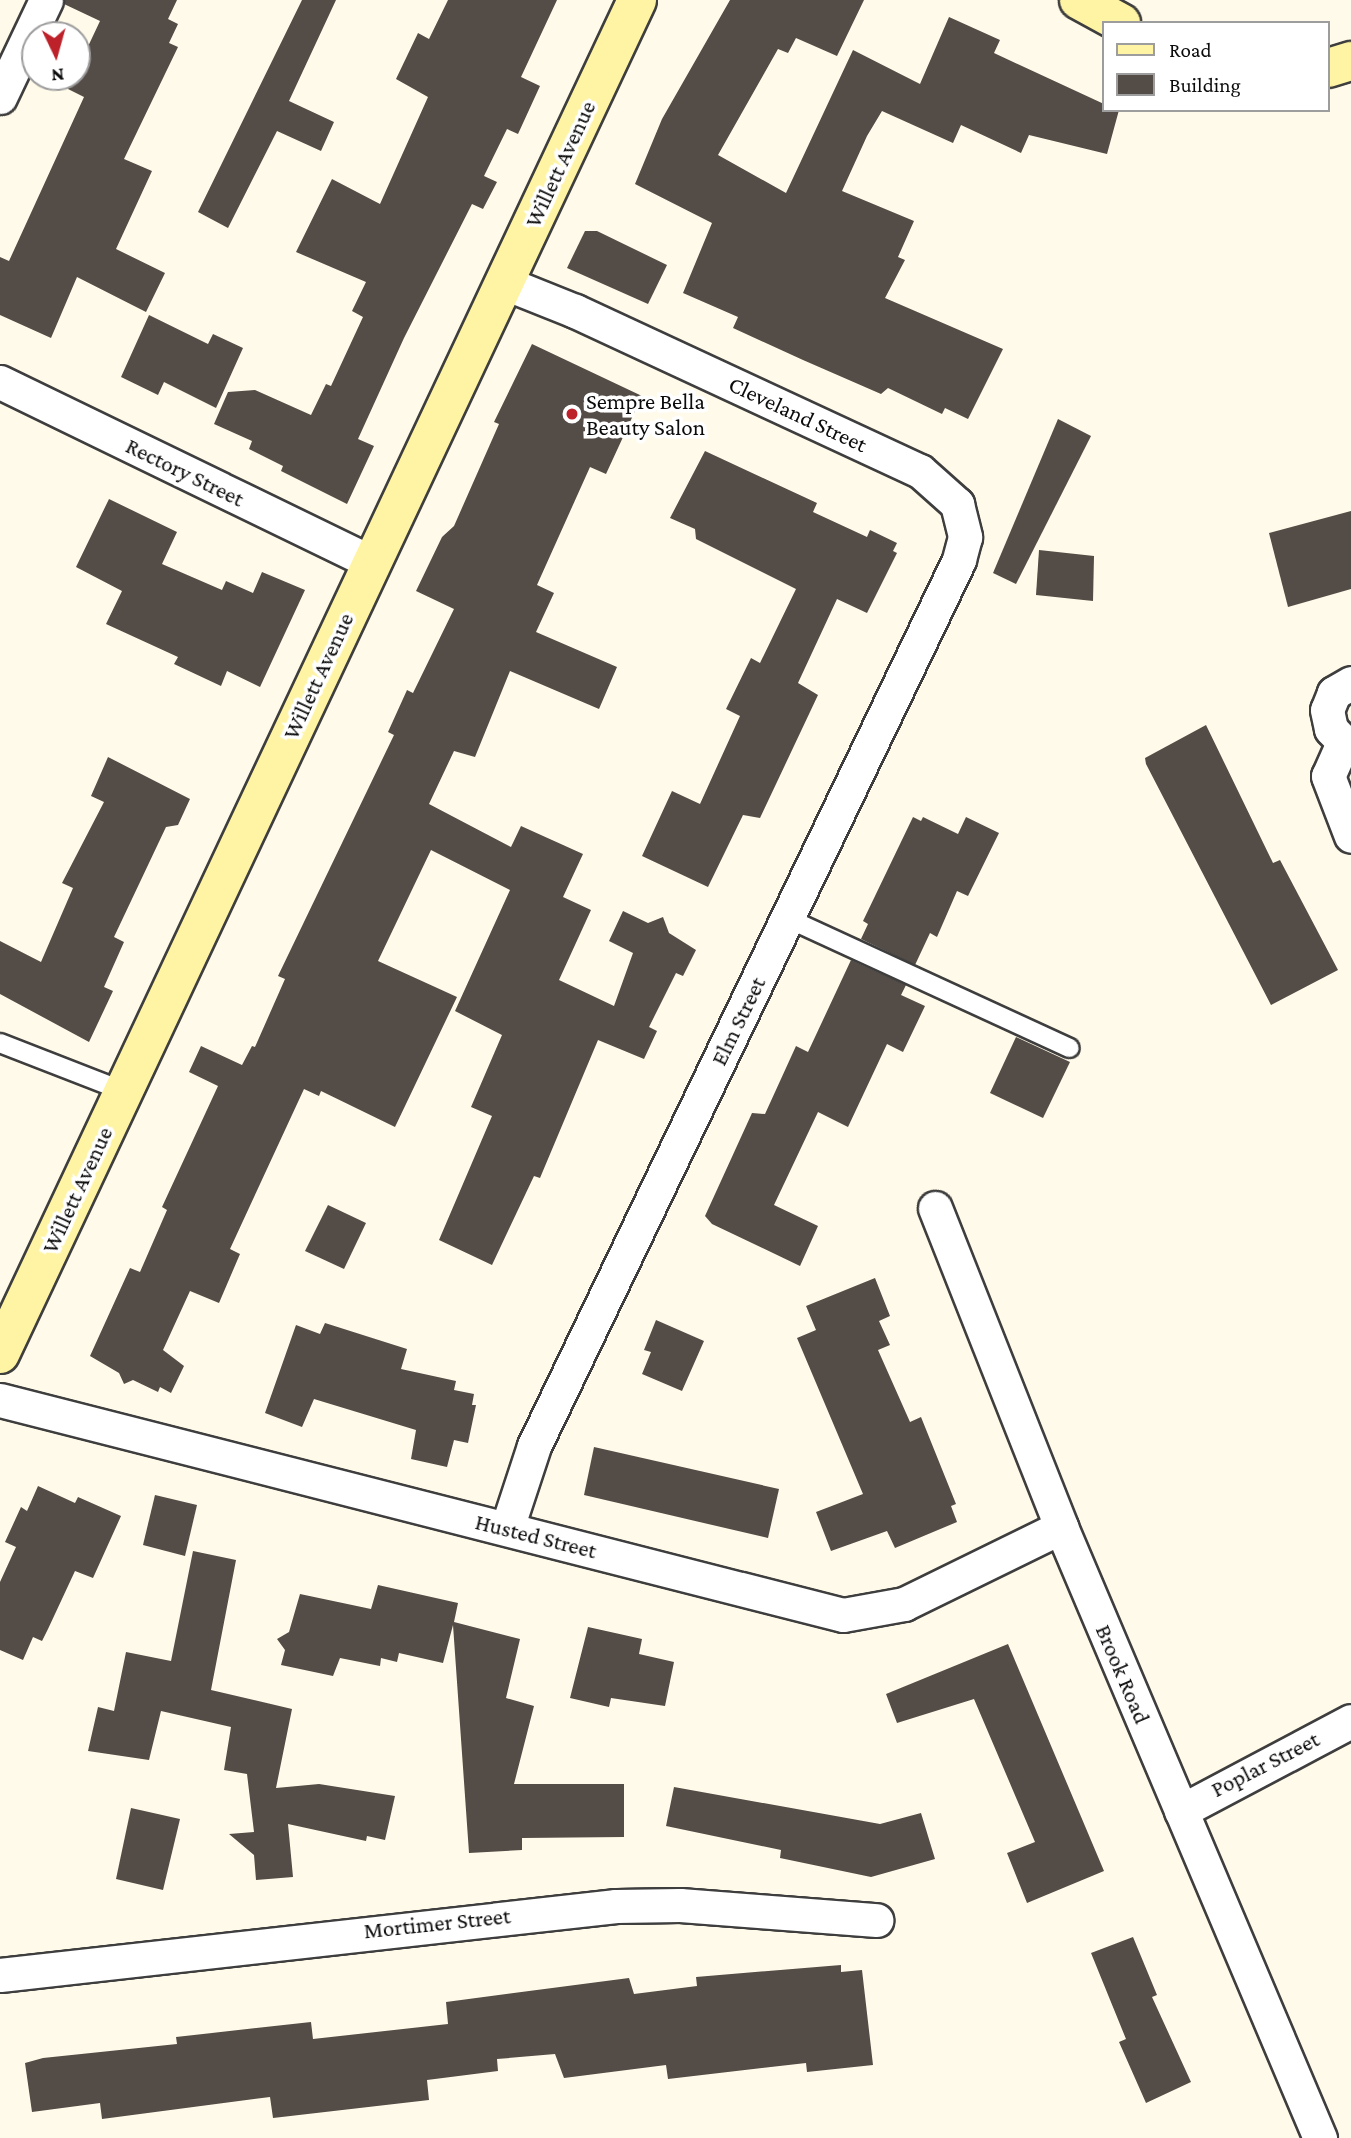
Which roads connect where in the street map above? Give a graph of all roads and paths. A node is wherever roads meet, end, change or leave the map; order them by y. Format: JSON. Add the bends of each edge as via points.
{"nodes":[{"id":1,"x":46,"y":0,"type":"edge"},
{"id":2,"x":637,"y":0,"type":"edge"},
{"id":3,"x":1079,"y":0,"type":"edge"},
{"id":4,"x":1117,"y":21,"type":"edge"},
{"id":5,"x":1351,"y":61,"type":"edge"},
{"id":6,"x":1330,"y":67,"type":"edge"},
{"id":7,"x":0,"y":97,"type":"edge"},
{"id":8,"x":505,"y":283,"type":"junction"},
{"id":9,"x":0,"y":382,"type":"edge"},
{"id":10,"x":962,"y":514,"type":"joint"},
{"id":11,"x":370,"y":562,"type":"junction"},
{"id":12,"x":1351,"y":683,"type":"edge"},
{"id":13,"x":1347,"y":748,"type":"edge"},
{"id":14,"x":1351,"y":836,"type":"edge"},
{"id":15,"x":787,"y":918,"type":"junction"},
{"id":16,"x":0,"y":1043,"type":"edge"},
{"id":17,"x":1069,"y":1048,"type":"dead end"},
{"id":18,"x":123,"y":1091,"type":"junction"},
{"id":19,"x":935,"y":1208,"type":"dead end"},
{"id":20,"x":0,"y":1354,"type":"edge"},
{"id":21,"x":0,"y":1400,"type":"edge"},
{"id":22,"x":1061,"y":1527,"type":"junction"},
{"id":23,"x":507,"y":1528,"type":"junction"},
{"id":24,"x":1351,"y":1721,"type":"edge"},
{"id":25,"x":1181,"y":1811,"type":"junction"},
{"id":26,"x":876,"y":1920,"type":"dead end"},
{"id":27,"x":0,"y":1975,"type":"edge"},
{"id":28,"x":1320,"y":2138,"type":"edge"}],
"edges":[{"from":1,"to":7,"type":"street"},
{"from":2,"to":8,"type":"street","name":"Willett Avenue"},
{"from":3,"to":4,"type":"street"},
{"from":5,"to":6,"type":"street"},
{"from":8,"to":10,"type":"street","name":"Cleveland Street","via":[[920,471]]},
{"from":8,"to":11,"type":"street","name":"Willett Avenue"},
{"from":9,"to":11,"type":"street","name":"Rectory Street"},
{"from":10,"to":15,"type":"street","name":"Elm Street","via":[[965,537],[958,560]]},
{"from":11,"to":18,"type":"street","name":"Willett Avenue"},
{"from":12,"to":13,"type":"street","via":[[1334,693],[1327,710]]},
{"from":13,"to":14,"type":"street","via":[[1328,776]]},
{"from":15,"to":17,"type":"lane"},
{"from":15,"to":23,"type":"street","name":"Elm Street","via":[[534,1446]]},
{"from":16,"to":18,"type":"lane"},
{"from":18,"to":20,"type":"street","name":"Willett Avenue"},
{"from":19,"to":22,"type":"street","name":"Brook Road"},
{"from":21,"to":23,"type":"street","name":"Husted Street"},
{"from":22,"to":23,"type":"street","name":"Husted Street","via":[[904,1604],[843,1615]]},
{"from":22,"to":25,"type":"street","name":"Brook Road"},
{"from":24,"to":25,"type":"street","name":"Poplar Street"},
{"from":25,"to":28,"type":"street","name":"Brook Road"},
{"from":26,"to":27,"type":"street","name":"Mortimer Street","via":[[680,1905],[616,1906]]}]}
